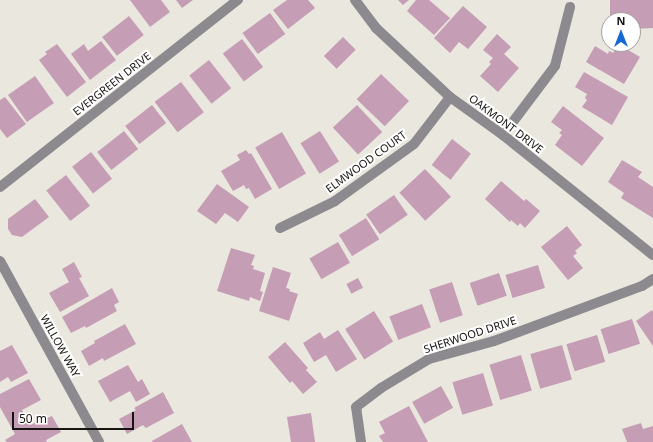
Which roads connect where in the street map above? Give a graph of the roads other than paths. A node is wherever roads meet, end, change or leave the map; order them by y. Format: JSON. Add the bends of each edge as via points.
{"nodes":[{"id":1,"x":238,"y":0,"type":"edge"},
{"id":2,"x":355,"y":0,"type":"edge"},
{"id":3,"x":570,"y":7,"type":"dead end"},
{"id":4,"x":450,"y":97,"type":"junction"},
{"id":5,"x":503,"y":135,"type":"junction"},
{"id":6,"x":0,"y":187,"type":"edge"},
{"id":7,"x":280,"y":228,"type":"dead end"},
{"id":8,"x":653,"y":255,"type":"edge"},
{"id":9,"x":0,"y":261,"type":"edge"},
{"id":10,"x":653,"y":279,"type":"edge"},
{"id":11,"x":99,"y":442,"type":"edge"},
{"id":12,"x":361,"y":442,"type":"edge"}],
"edges":[{"from":1,"to":6,"type":"street","name":"EVERGREEN DRIVE"},
{"from":2,"to":4,"type":"street","name":"OAKMONT DRIVE","via":[[376,28]]},
{"from":3,"to":5,"type":"street","via":[[555,66]]},
{"from":4,"to":5,"type":"street","name":"OAKMONT DRIVE"},
{"from":4,"to":7,"type":"street","name":"ELMWOOD COURT","via":[[414,144],[335,201]]},
{"from":5,"to":8,"type":"street","name":"OAKMONT DRIVE"},
{"from":9,"to":11,"type":"street","name":"WILLOW WAY"},
{"from":10,"to":12,"type":"street","name":"SHERWOOD DRIVE","via":[[642,286],[494,342],[429,359],[381,388],[356,408]]}]}
